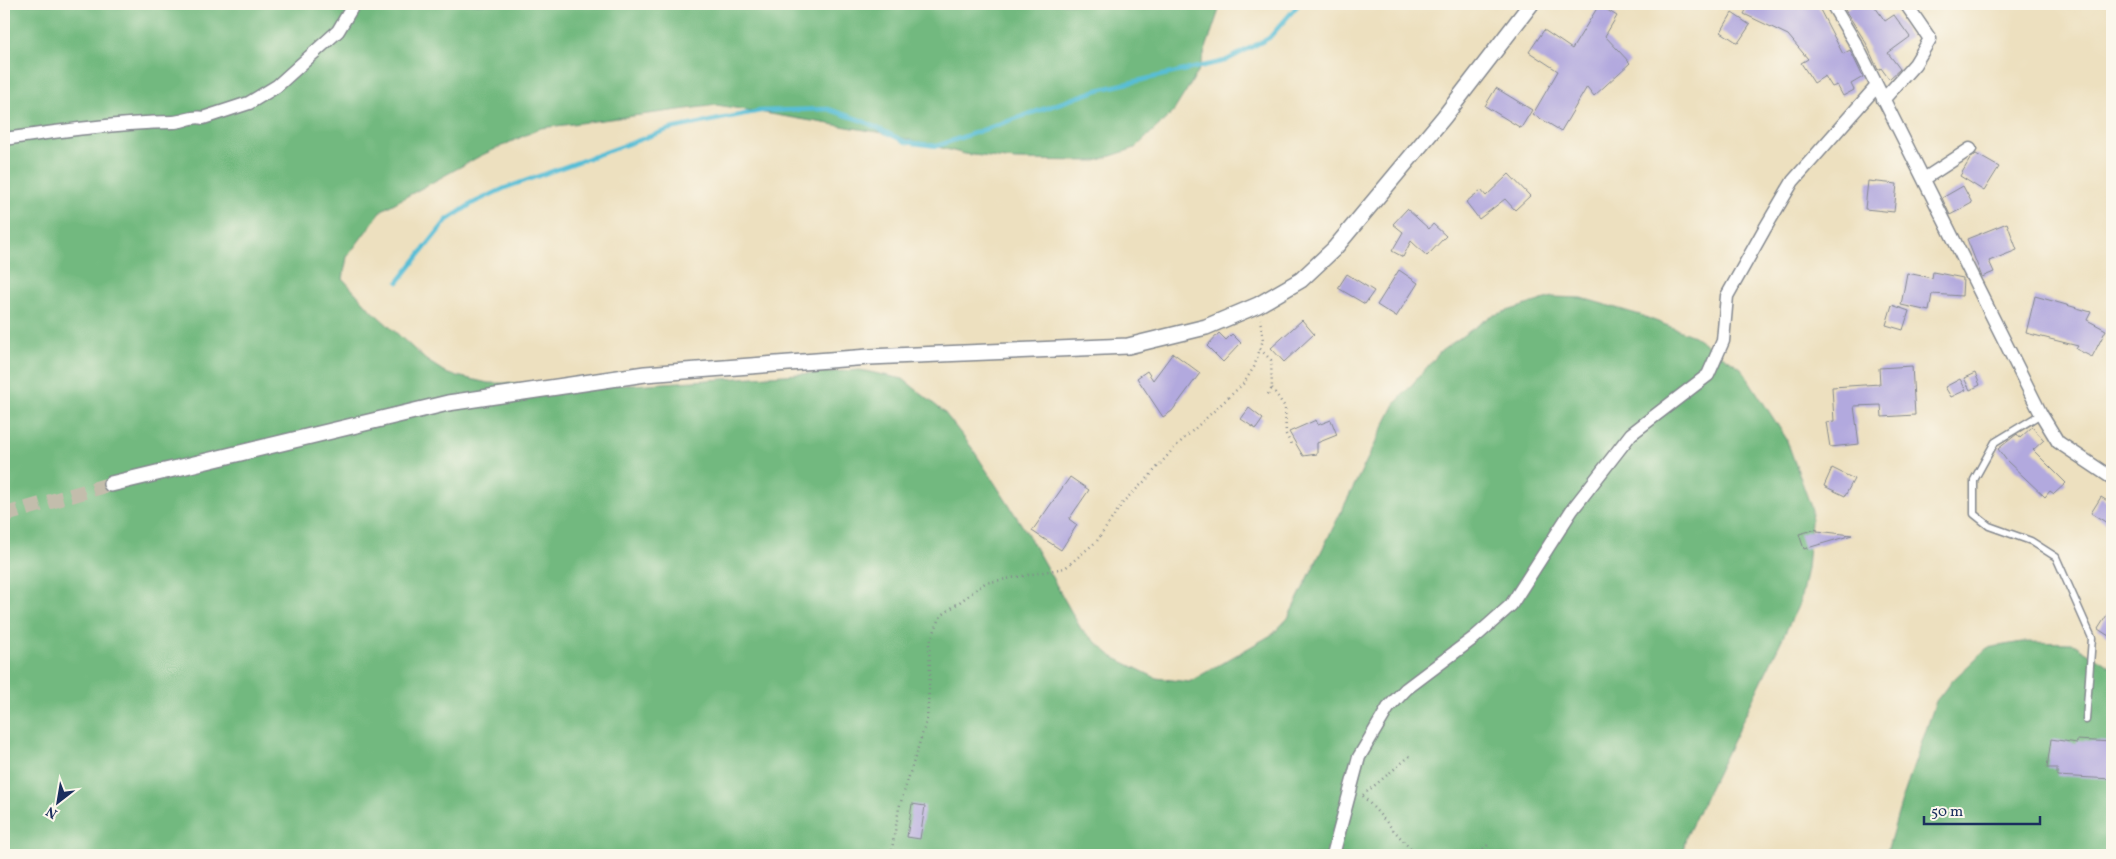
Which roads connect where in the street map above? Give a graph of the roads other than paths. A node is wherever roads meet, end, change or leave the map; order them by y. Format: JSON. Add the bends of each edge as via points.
{"nodes":[{"id":1,"x":354,"y":4,"type":"edge"},
{"id":2,"x":1531,"y":4,"type":"edge"},
{"id":3,"x":1832,"y":4,"type":"edge"},
{"id":4,"x":1906,"y":4,"type":"edge"},
{"id":5,"x":1876,"y":87,"type":"junction"},
{"id":6,"x":1883,"y":100,"type":"junction"},
{"id":7,"x":4,"y":139,"type":"edge"},
{"id":8,"x":1970,"y":149,"type":"dead end"},
{"id":9,"x":1924,"y":179,"type":"junction"},
{"id":10,"x":2040,"y":414,"type":"junction"},
{"id":11,"x":2112,"y":478,"type":"edge"},
{"id":12,"x":111,"y":484,"type":"tunnel mouth"},
{"id":13,"x":2086,"y":720,"type":"dead end"},
{"id":14,"x":1333,"y":855,"type":"edge"}],
"edges":[{"from":1,"to":7,"type":"street","via":[[338,31],[277,86],[249,103],[203,118]]},
{"from":2,"to":12,"type":"street","via":[[1334,249],[1301,280],[1258,305],[1206,327],[1128,346],[869,357],[645,374],[448,404]]},
{"from":3,"to":5,"type":"street"},
{"from":4,"to":6,"type":"street","via":[[1930,39],[1915,64]]},
{"from":5,"to":6,"type":"street"},
{"from":5,"to":14,"type":"street","via":[[1793,181],[1764,230],[1727,296],[1723,342],[1708,374],[1631,434],[1572,510],[1511,605],[1406,689],[1388,708],[1358,758]]},
{"from":6,"to":9,"type":"street"},
{"from":8,"to":9,"type":"street"},
{"from":9,"to":10,"type":"street"},
{"from":10,"to":11,"type":"street","via":[[2058,442]]},
{"from":10,"to":13,"type":"lane","via":[[1995,442],[1974,480],[1974,514],[1989,526],[2031,541],[2056,558],[2092,638]]}]}
